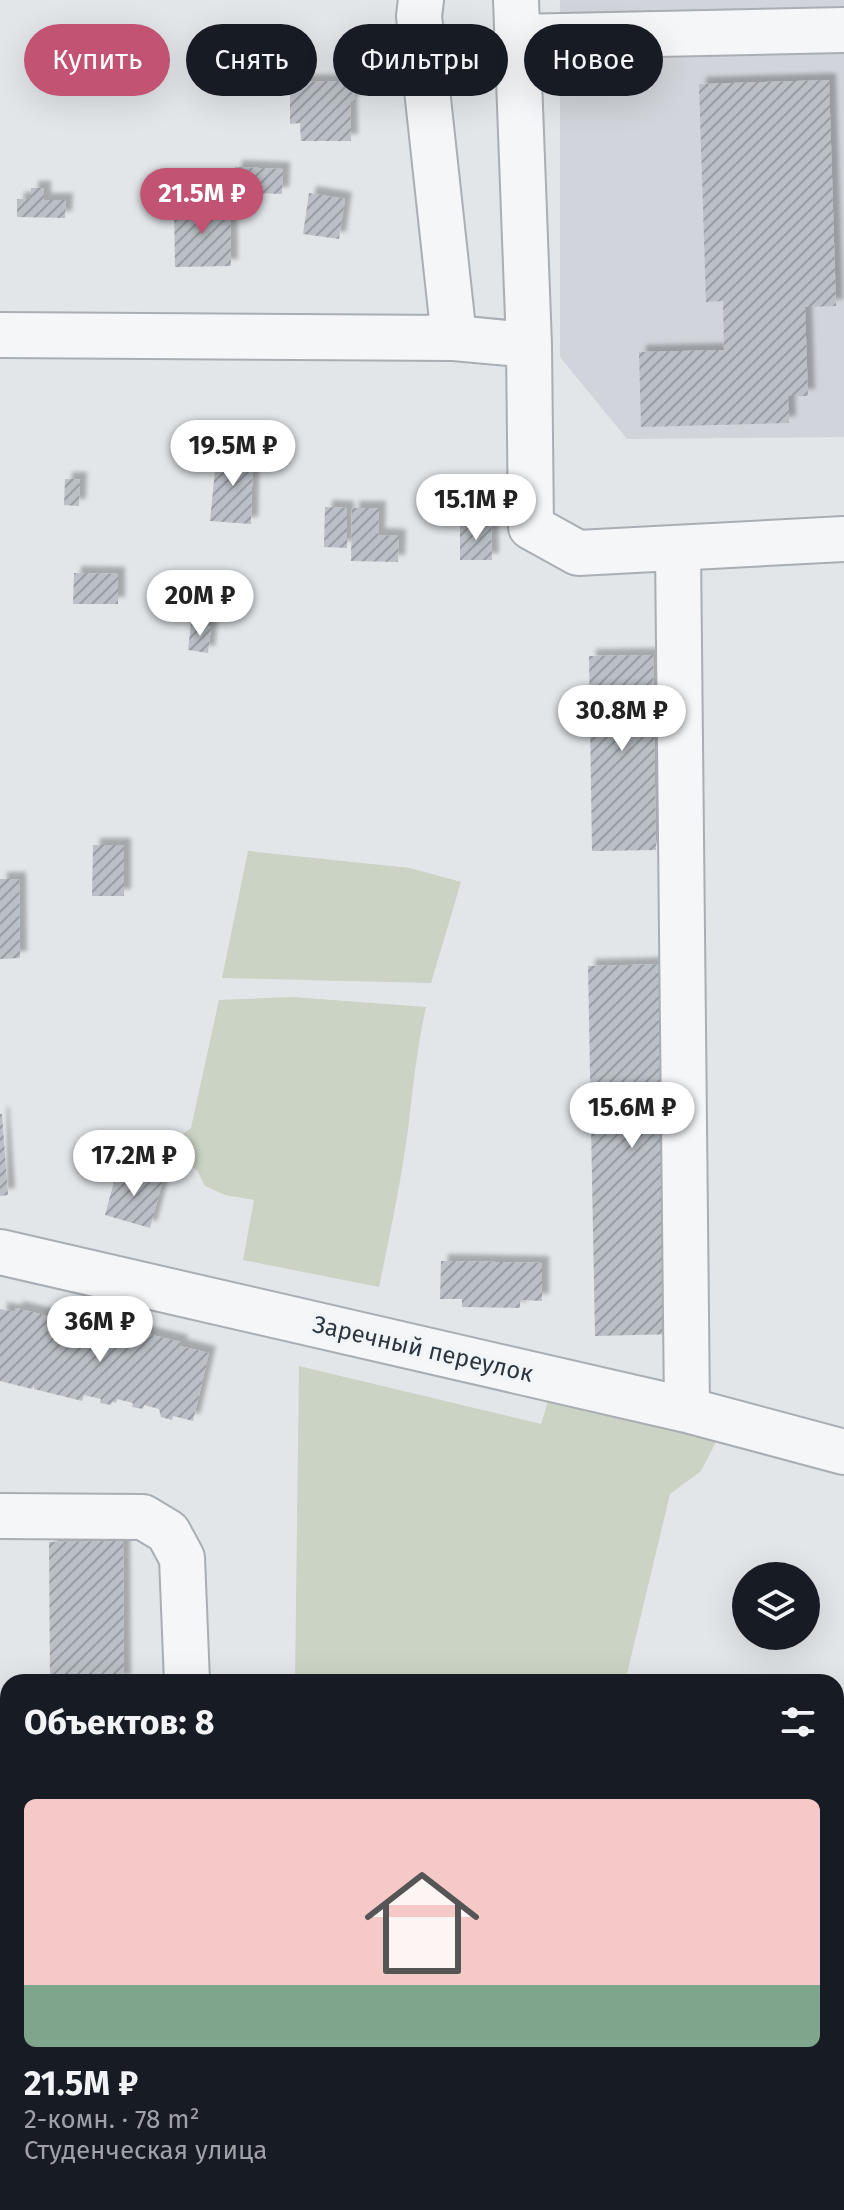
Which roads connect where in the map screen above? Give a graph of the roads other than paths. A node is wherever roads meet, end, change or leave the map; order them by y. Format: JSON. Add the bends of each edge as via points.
{"nodes":[{"id":1,"x":421,"y":0,"type":"edge"},
{"id":2,"x":685,"y":17,"type":"edge"},
{"id":3,"x":516,"y":18,"type":"edge"},
{"id":4,"x":844,"y":30,"type":"edge"},
{"id":5,"x":0,"y":335,"type":"edge"},
{"id":6,"x":454,"y":338,"type":"junction"},
{"id":7,"x":529,"y":345,"type":"junction"},
{"id":8,"x":844,"y":539,"type":"edge"},
{"id":9,"x":678,"y":550,"type":"junction"},
{"id":10,"x":0,"y":1252,"type":"edge"},
{"id":11,"x":687,"y":1410,"type":"junction"},
{"id":12,"x":844,"y":1452,"type":"edge"},
{"id":13,"x":0,"y":1516,"type":"edge"},
{"id":14,"x":187,"y":1674,"type":"edge"}],
"edges":[{"from":1,"to":6,"type":"street"},
{"from":2,"to":3,"type":"street"},
{"from":2,"to":4,"type":"street"},
{"from":3,"to":7,"type":"street"},
{"from":5,"to":6,"type":"street"},
{"from":6,"to":7,"type":"street"},
{"from":7,"to":9,"type":"street","via":[[531,527],[578,553]]},
{"from":8,"to":9,"type":"street"},
{"from":9,"to":11,"type":"street"},
{"from":10,"to":11,"type":"street","name":"Заречный переулок"},
{"from":11,"to":12,"type":"street","name":"Заречный переулок"},
{"from":13,"to":14,"type":"street","via":[[143,1517],[168,1532],[182,1558]]}]}
